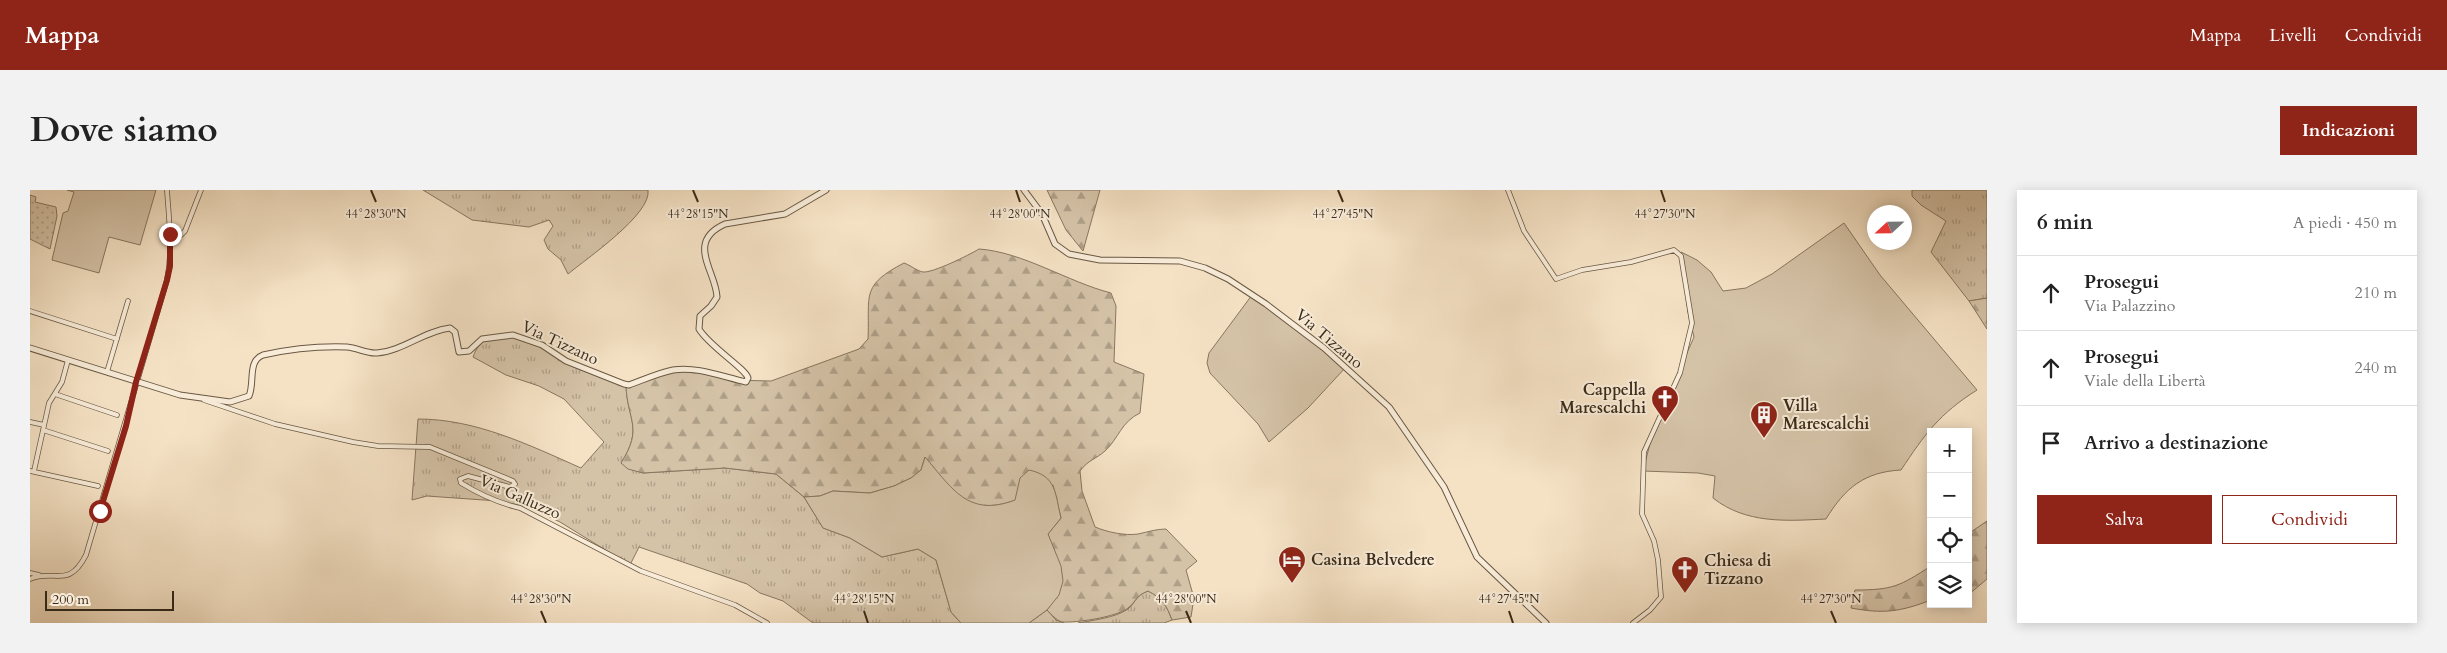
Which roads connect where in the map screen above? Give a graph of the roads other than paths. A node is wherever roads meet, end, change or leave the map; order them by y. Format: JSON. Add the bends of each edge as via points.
{"nodes":[{"id":1,"x":166,"y":190,"type":"edge"},
{"id":2,"x":202,"y":190,"type":"edge"},
{"id":3,"x":826,"y":190,"type":"edge"},
{"id":4,"x":1024,"y":190,"type":"edge"},
{"id":5,"x":1508,"y":190,"type":"edge"},
{"id":6,"x":170,"y":234,"type":"junction"},
{"id":7,"x":128,"y":301,"type":"dead end"},
{"id":8,"x":30,"y":311,"type":"edge"},
{"id":9,"x":117,"y":339,"type":"junction"},
{"id":10,"x":30,"y":348,"type":"edge"},
{"id":11,"x":68,"y":360,"type":"junction"},
{"id":12,"x":107,"y":372,"type":"junction"},
{"id":13,"x":136,"y":382,"type":"junction"},
{"id":14,"x":55,"y":394,"type":"junction"},
{"id":15,"x":195,"y":397,"type":"junction"},
{"id":16,"x":117,"y":415,"type":"dead end"},
{"id":17,"x":30,"y":422,"type":"edge"},
{"id":18,"x":43,"y":428,"type":"junction"},
{"id":19,"x":108,"y":451,"type":"dead end"},
{"id":20,"x":32,"y":471,"type":"edge"},
{"id":21,"x":98,"y":486,"type":"dead end"},
{"id":22,"x":30,"y":573,"type":"edge"},
{"id":23,"x":41,"y":576,"type":"junction"},
{"id":24,"x":30,"y":579,"type":"edge"},
{"id":25,"x":767,"y":623,"type":"edge"},
{"id":26,"x":1546,"y":623,"type":"edge"},
{"id":27,"x":1633,"y":623,"type":"edge"}],
"edges":[{"from":1,"to":6,"type":"street"},
{"from":2,"to":6,"type":"street","via":[[185,231],[180,235]]},
{"from":3,"to":15,"type":"street","name":"Via Tizzano","via":[[785,214],[725,224],[716,228],[708,239],[704,257],[717,297],[700,316],[700,329],[715,348],[746,371],[746,382],[694,369],[681,369],[629,385],[566,361],[513,334],[482,339],[469,351],[459,352],[450,328],[393,350],[376,353],[339,348],[294,349],[263,355],[253,367],[249,396],[230,402]]},
{"from":4,"to":26,"type":"street","name":"Via Tizzano","via":[[1042,214],[1055,244],[1069,254],[1100,260],[1180,262],[1205,268],[1266,304],[1324,348],[1389,407],[1444,487],[1478,557]]},
{"from":5,"to":27,"type":"street","via":[[1524,231],[1556,279],[1582,270],[1631,262],[1674,250],[1681,256],[1692,323],[1680,373],[1644,452],[1642,514],[1656,551],[1660,597]]},
{"from":6,"to":13,"type":"street","via":[[167,280]]},
{"from":7,"to":9,"type":"street"},
{"from":8,"to":9,"type":"street"},
{"from":9,"to":12,"type":"street"},
{"from":10,"to":11,"type":"street","name":"Via Tizzano"},
{"from":11,"to":12,"type":"street","name":"Via Tizzano"},
{"from":11,"to":14,"type":"street"},
{"from":12,"to":13,"type":"street","name":"Via Tizzano"},
{"from":13,"to":15,"type":"street","name":"Via Tizzano"},
{"from":13,"to":23,"type":"street","via":[[126,426],[86,555],[75,571],[68,575]]},
{"from":14,"to":16,"type":"street"},
{"from":14,"to":18,"type":"street"},
{"from":15,"to":25,"type":"street","name":"Via Galluzzo","via":[[304,431],[378,446],[430,447],[466,460],[515,484],[510,487],[468,476],[460,479],[473,490],[502,504],[520,508],[641,571],[735,605]]},
{"from":17,"to":18,"type":"street"},
{"from":18,"to":19,"type":"street"},
{"from":18,"to":20,"type":"street"},
{"from":20,"to":21,"type":"street"},
{"from":22,"to":23,"type":"street"},
{"from":23,"to":24,"type":"street"}]}
